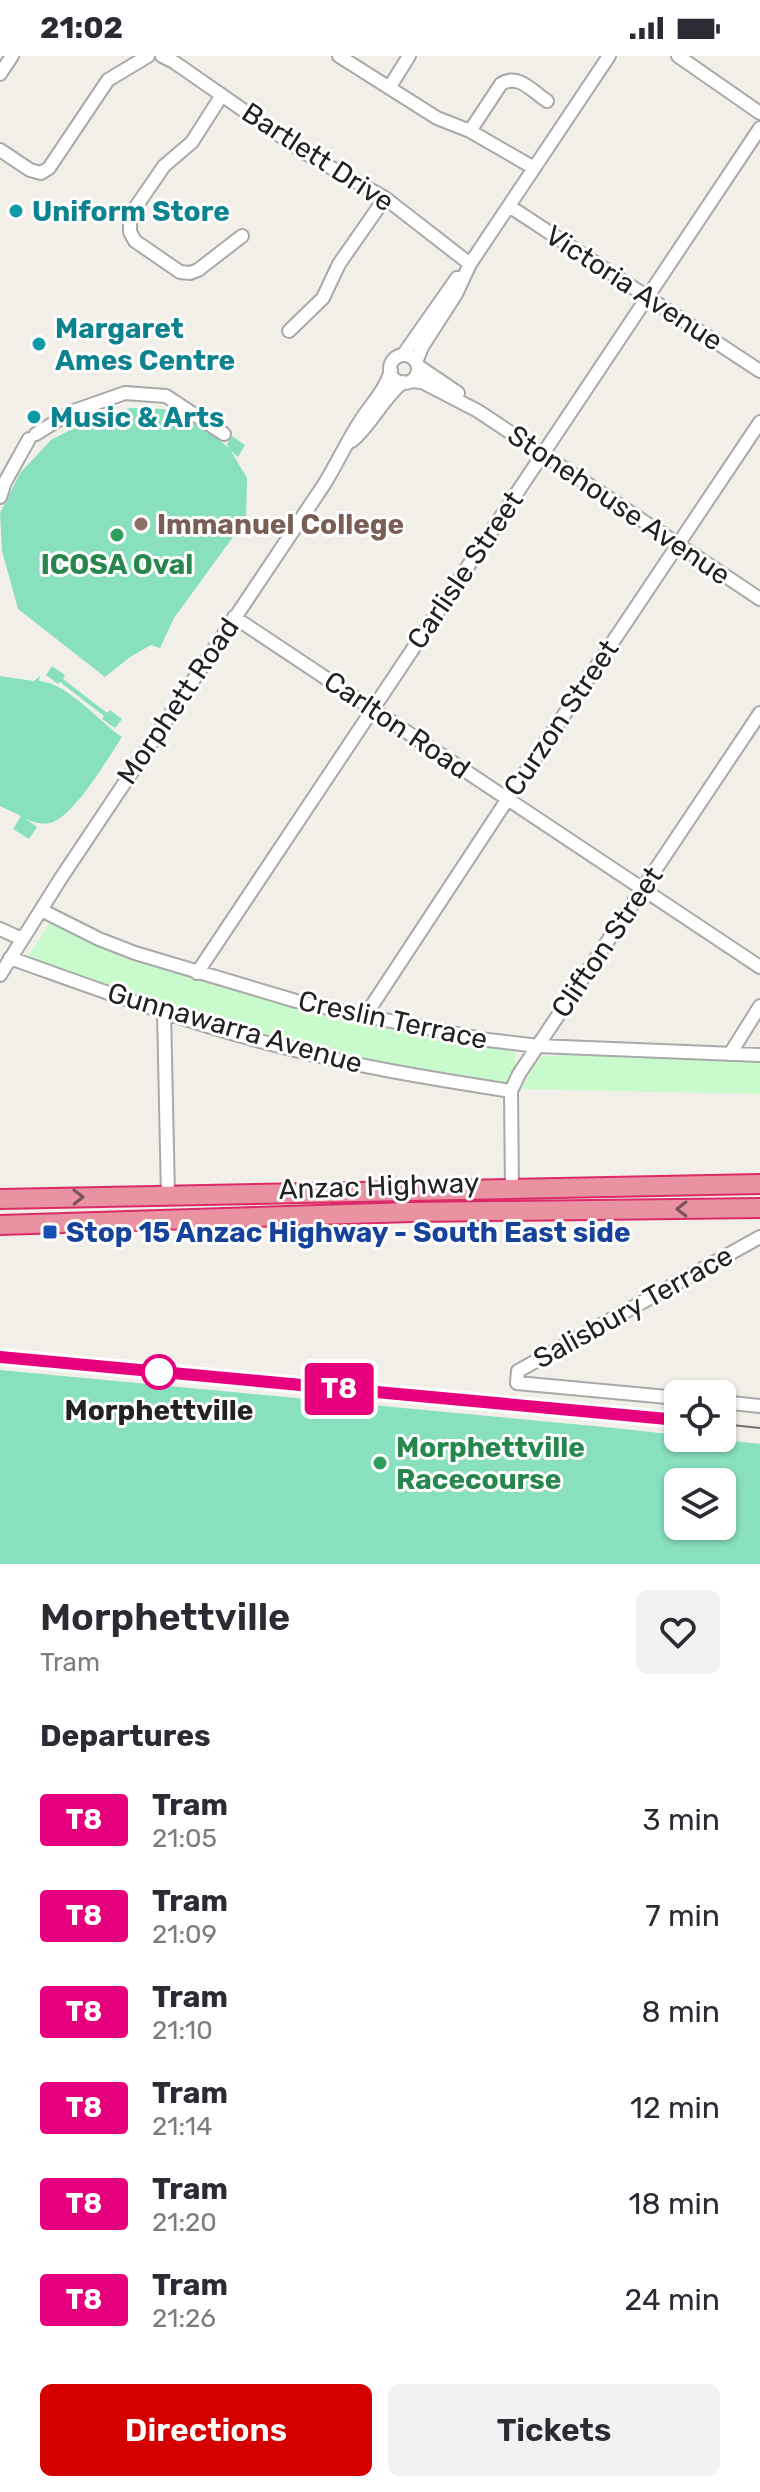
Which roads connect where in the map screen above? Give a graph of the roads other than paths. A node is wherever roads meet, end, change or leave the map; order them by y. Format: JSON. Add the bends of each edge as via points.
{"nodes":[{"id":1,"x":12,"y":56,"type":"edge"},
{"id":2,"x":148,"y":56,"type":"edge"},
{"id":3,"x":162,"y":56,"type":"edge"},
{"id":4,"x":339,"y":56,"type":"edge"},
{"id":5,"x":409,"y":56,"type":"edge"},
{"id":6,"x":609,"y":56,"type":"edge"},
{"id":7,"x":678,"y":56,"type":"edge"},
{"id":8,"x":0,"y":74,"type":"edge"},
{"id":9,"x":389,"y":88,"type":"junction"},
{"id":10,"x":222,"y":95,"type":"junction"},
{"id":11,"x":547,"y":101,"type":"dead end"},
{"id":12,"x":760,"y":113,"type":"edge"},
{"id":13,"x":760,"y":128,"type":"edge"},
{"id":14,"x":470,"y":131,"type":"junction"},
{"id":15,"x":0,"y":150,"type":"edge"},
{"id":16,"x":534,"y":168,"type":"junction"},
{"id":17,"x":385,"y":198,"type":"junction"},
{"id":18,"x":509,"y":206,"type":"junction"},
{"id":19,"x":242,"y":236,"type":"dead end"},
{"id":20,"x":470,"y":264,"type":"junction"},
{"id":21,"x":648,"y":297,"type":"junction"},
{"id":22,"x":289,"y":331,"type":"dead end"},
{"id":23,"x":403,"y":355,"type":"junction"},
{"id":24,"x":417,"y":364,"type":"junction"},
{"id":25,"x":391,"y":370,"type":"junction"},
{"id":26,"x":760,"y":371,"type":"edge"},
{"id":27,"x":407,"y":382,"type":"junction"},
{"id":28,"x":478,"y":411,"type":"junction"},
{"id":29,"x":760,"y":422,"type":"edge"},
{"id":30,"x":224,"y":434,"type":"dead end"},
{"id":31,"x":349,"y":443,"type":"junction"},
{"id":32,"x":542,"y":455,"type":"junction"},
{"id":33,"x":0,"y":497,"type":"edge"},
{"id":34,"x":678,"y":544,"type":"junction"},
{"id":35,"x":760,"y":599,"type":"edge"},
{"id":36,"x":234,"y":617,"type":"junction"},
{"id":37,"x":373,"y":709,"type":"junction"},
{"id":38,"x":760,"y":713,"type":"edge"},
{"id":39,"x":507,"y":800,"type":"junction"},
{"id":40,"x":643,"y":890,"type":"junction"},
{"id":41,"x":41,"y":910,"type":"junction"},
{"id":42,"x":0,"y":929,"type":"edge"},
{"id":43,"x":22,"y":939,"type":"junction"},
{"id":44,"x":5,"y":966,"type":"edge"},
{"id":45,"x":760,"y":967,"type":"edge"},
{"id":46,"x":197,"y":973,"type":"junction"},
{"id":47,"x":760,"y":1006,"type":"edge"},
{"id":48,"x":164,"y":1013,"type":"junction"},
{"id":49,"x":365,"y":1016,"type":"junction"},
{"id":50,"x":538,"y":1046,"type":"junction"},
{"id":51,"x":730,"y":1054,"type":"junction"},
{"id":52,"x":760,"y":1055,"type":"edge"},
{"id":53,"x":511,"y":1091,"type":"junction"},
{"id":54,"x":760,"y":1184,"type":"edge"},
{"id":55,"x":602,"y":1187,"type":"junction"},
{"id":56,"x":565,"y":1188,"type":"junction"},
{"id":57,"x":512,"y":1189,"type":"junction"},
{"id":58,"x":267,"y":1193,"type":"junction"},
{"id":59,"x":215,"y":1194,"type":"junction"},
{"id":60,"x":168,"y":1195,"type":"junction"},
{"id":61,"x":0,"y":1199,"type":"edge"},
{"id":62,"x":760,"y":1208,"type":"edge"},
{"id":63,"x":588,"y":1209,"type":"junction"},
{"id":64,"x":613,"y":1209,"type":"junction"},
{"id":65,"x":289,"y":1217,"type":"junction"},
{"id":66,"x":237,"y":1219,"type":"junction"},
{"id":67,"x":0,"y":1225,"type":"edge"},
{"id":68,"x":760,"y":1237,"type":"edge"},
{"id":69,"x":664,"y":1397,"type":"edge"},
{"id":70,"x":736,"y":1403,"type":"edge"},
{"id":71,"x":760,"y":1406,"type":"edge"}],
"edges":[{"from":1,"to":8,"type":"street"},
{"from":2,"to":15,"type":"street","via":[[108,80],[49,168],[41,173],[30,170]]},
{"from":3,"to":10,"type":"street","name":"Bartlett Drive"},
{"from":4,"to":9,"type":"street"},
{"from":5,"to":9,"type":"street"},
{"from":6,"to":16,"type":"street"},
{"from":7,"to":12,"type":"street"},
{"from":9,"to":14,"type":"street"},
{"from":10,"to":17,"type":"street","name":"Bartlett Drive","via":[[305,153]]},
{"from":10,"to":19,"type":"street","via":[[192,142],[164,166],[133,211],[130,232],[180,272],[190,273]]},
{"from":11,"to":14,"type":"street","via":[[516,79],[507,80]]},
{"from":13,"to":21,"type":"street","name":"Carlisle Street"},
{"from":14,"to":16,"type":"street"},
{"from":16,"to":18,"type":"street"},
{"from":17,"to":20,"type":"street","name":"Bartlett Drive"},
{"from":17,"to":22,"type":"street","via":[[339,264],[323,298]]},
{"from":18,"to":20,"type":"street"},
{"from":18,"to":21,"type":"street","name":"Victoria Avenue"},
{"from":20,"to":23,"type":"street"},
{"from":20,"to":24,"type":"street"},
{"from":21,"to":26,"type":"street","name":"Victoria Avenue"},
{"from":21,"to":32,"type":"street","name":"Carlisle Street"},
{"from":23,"to":24,"type":"street"},
{"from":23,"to":25,"type":"street"},
{"from":24,"to":27,"type":"street","via":[[418,373]]},
{"from":24,"to":28,"type":"street","name":"Stonehouse Avenue"},
{"from":25,"to":27,"type":"street","via":[[395,379]]},
{"from":25,"to":31,"type":"street","name":"Morphett Road"},
{"from":27,"to":28,"type":"street","name":"Stonehouse Avenue","via":[[422,382]]},
{"from":27,"to":31,"type":"street","name":"Morphett Road"},
{"from":28,"to":32,"type":"street","name":"Stonehouse Avenue"},
{"from":29,"to":34,"type":"street","name":"Curzon Street"},
{"from":30,"to":33,"type":"street","via":[[166,396],[125,393],[71,412],[33,436]]},
{"from":31,"to":36,"type":"street","name":"Morphett Road"},
{"from":32,"to":34,"type":"street","name":"Stonehouse Avenue"},
{"from":32,"to":37,"type":"street","name":"Carlisle Street"},
{"from":34,"to":35,"type":"street","name":"Stonehouse Avenue"},
{"from":34,"to":39,"type":"street","name":"Curzon Street"},
{"from":36,"to":37,"type":"street","name":"Carlton Road"},
{"from":36,"to":41,"type":"street","name":"Morphett Road"},
{"from":37,"to":39,"type":"street","name":"Carlton Road"},
{"from":37,"to":46,"type":"street","name":"Carlisle Street"},
{"from":38,"to":40,"type":"street","name":"Clifton Street"},
{"from":39,"to":40,"type":"street","name":"Carlton Road"},
{"from":39,"to":49,"type":"street","name":"Curzon Street"},
{"from":40,"to":45,"type":"street","name":"Carlton Road"},
{"from":40,"to":50,"type":"street","name":"Clifton Street"},
{"from":41,"to":43,"type":"street","name":"Morphett Road"},
{"from":41,"to":46,"type":"street","name":"Creslin Terrace","via":[[99,939]]},
{"from":42,"to":43,"type":"street"},
{"from":43,"to":44,"type":"street","name":"Morphett Road"},
{"from":44,"to":48,"type":"street","name":"Gunnawarra Avenue"},
{"from":46,"to":49,"type":"street","name":"Creslin Terrace"},
{"from":47,"to":51,"type":"street"},
{"from":48,"to":53,"type":"street","name":"Gunnawarra Avenue","via":[[323,1057]]},
{"from":48,"to":60,"type":"street"},
{"from":49,"to":50,"type":"street","name":"Creslin Terrace"},
{"from":50,"to":51,"type":"street","name":"Creslin Terrace"},
{"from":50,"to":53,"type":"street","name":"Clifton Street"},
{"from":51,"to":52,"type":"street","name":"Creslin Terrace"},
{"from":53,"to":57,"type":"street"},
{"from":54,"to":55,"type":"highway","name":"Anzac Highway"},
{"from":55,"to":56,"type":"highway","name":"Anzac Highway"},
{"from":55,"to":64,"type":"highway","via":[[603,1204]]},
{"from":56,"to":57,"type":"highway","name":"Anzac Highway"},
{"from":56,"to":63,"type":"highway","via":[[586,1197]]},
{"from":57,"to":58,"type":"highway","name":"Anzac Highway"},
{"from":58,"to":59,"type":"highway","name":"Anzac Highway"},
{"from":58,"to":65,"type":"highway","via":[[265,1210]]},
{"from":59,"to":60,"type":"highway","name":"Anzac Highway"},
{"from":59,"to":66,"type":"highway","via":[[232,1202]]},
{"from":61,"to":60,"type":"highway","name":"Anzac Highway","one_way":true},
{"from":62,"to":64,"type":"highway","name":"Anzac Highway","one_way":true},
{"from":63,"to":64,"type":"highway","name":"Anzac Highway"},
{"from":63,"to":65,"type":"highway","name":"Anzac Highway"},
{"from":65,"to":66,"type":"highway","name":"Anzac Highway"},
{"from":66,"to":67,"type":"highway","name":"Anzac Highway"},
{"from":68,"to":69,"type":"street","name":"Salisbury Terrace","via":[[518,1371],[517,1383]]},
{"from":70,"to":71,"type":"street"}]}
